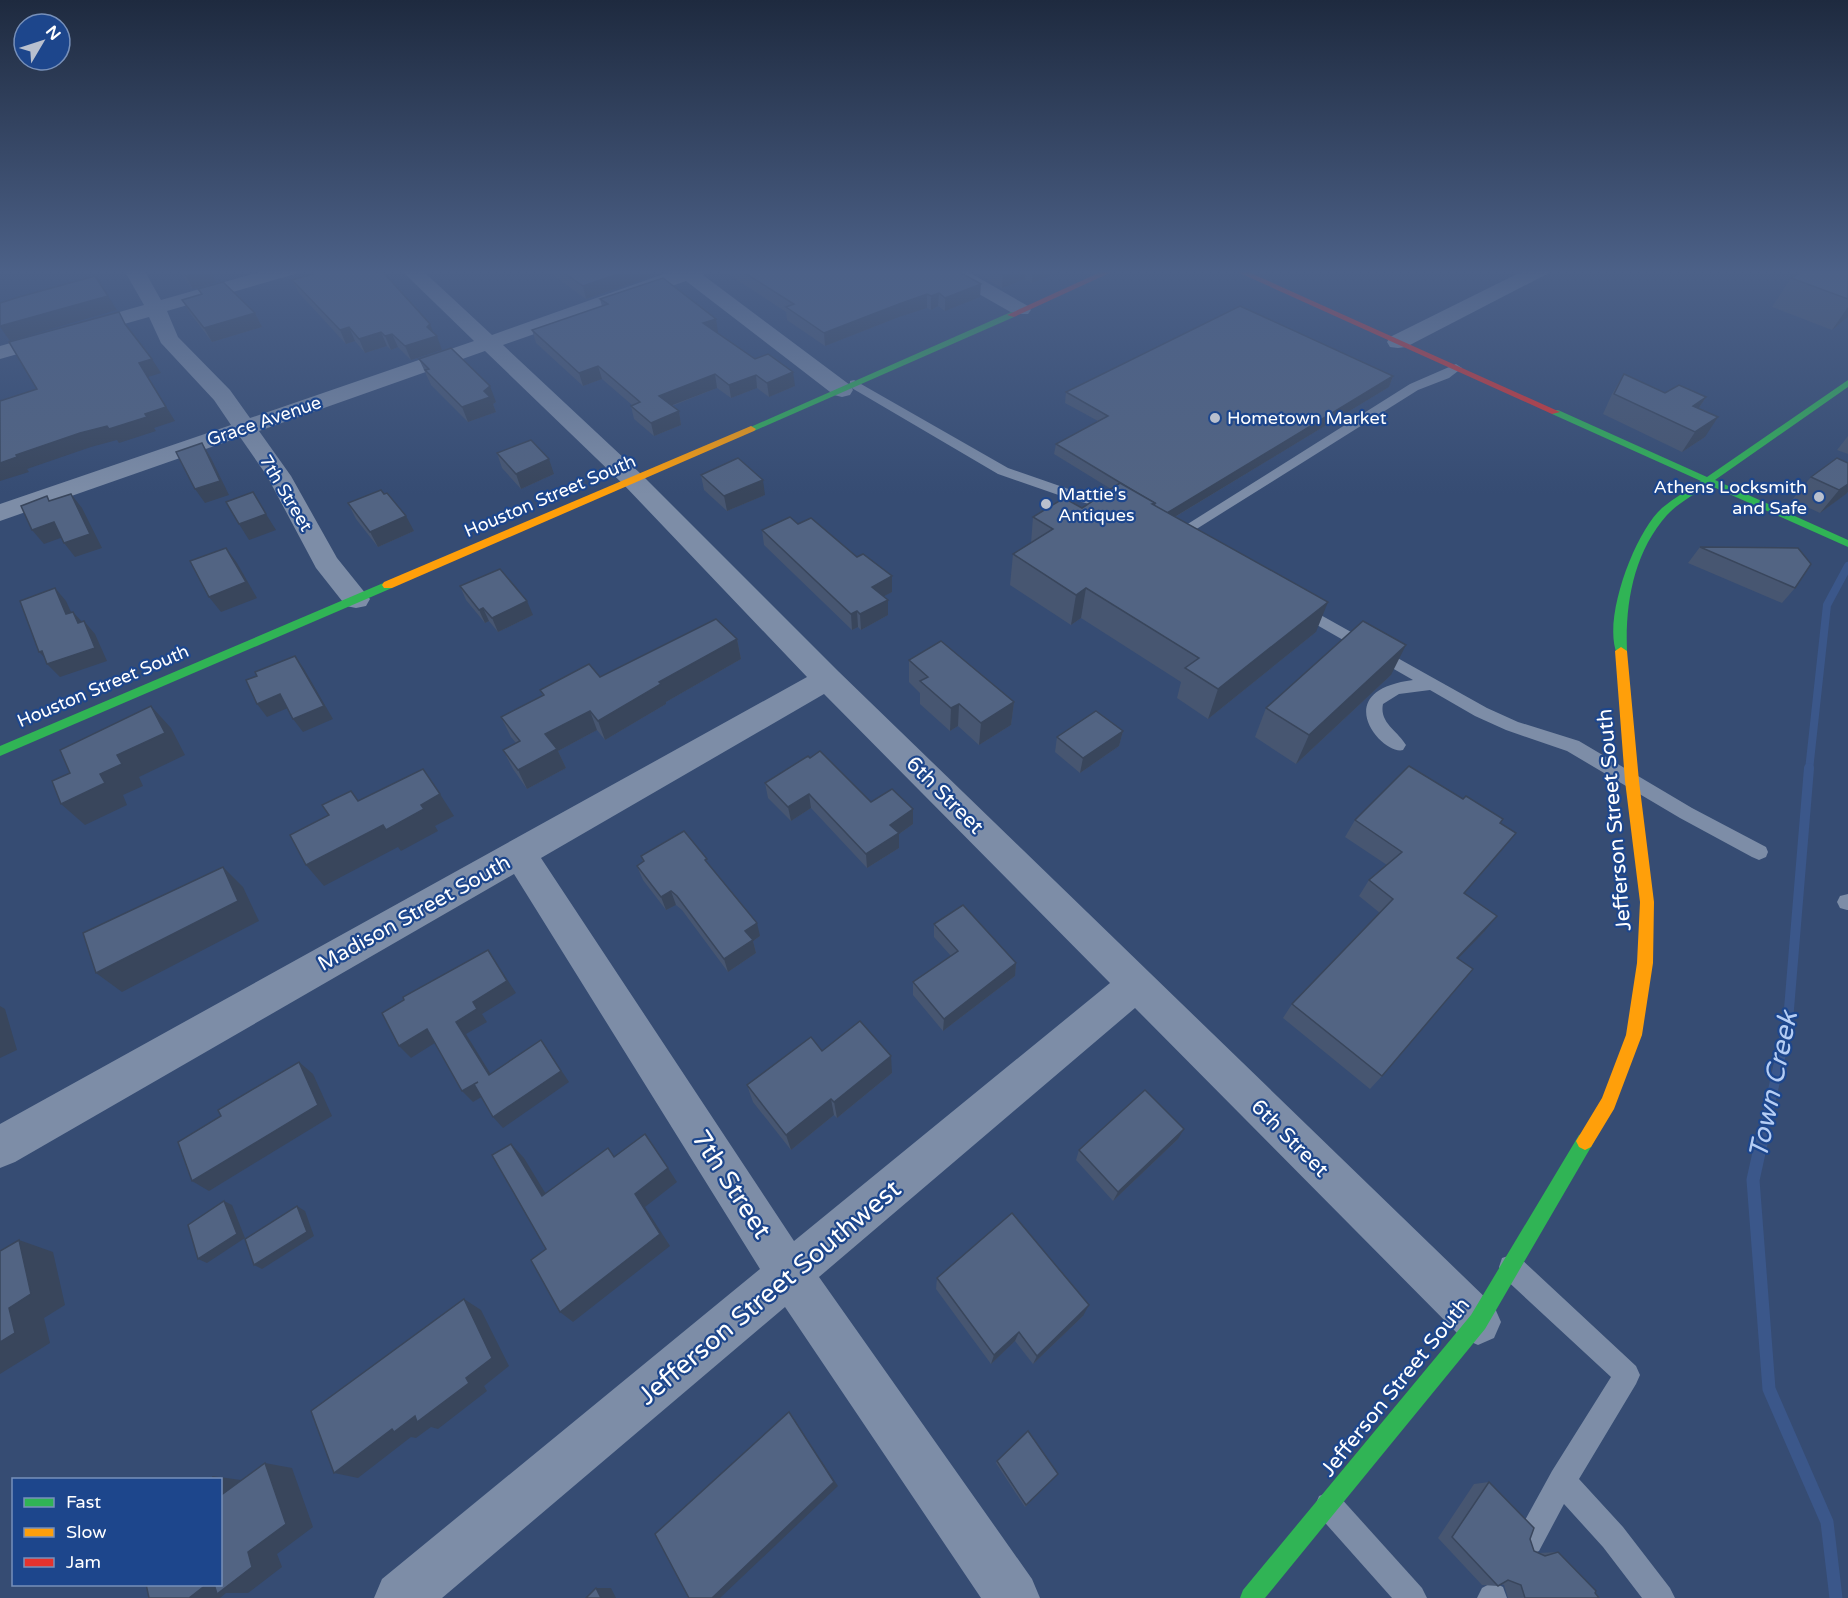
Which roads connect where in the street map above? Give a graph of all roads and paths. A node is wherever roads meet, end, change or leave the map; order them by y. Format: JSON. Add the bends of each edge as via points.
{"nodes":[{"id":1,"x":30,"y":345,"type":"edge"},
{"id":2,"x":173,"y":345,"type":"edge"},
{"id":3,"x":482,"y":345,"type":"edge"},
{"id":4,"x":488,"y":345,"type":"edge"},
{"id":5,"x":791,"y":345,"type":"edge"},
{"id":6,"x":943,"y":345,"type":"edge"},
{"id":7,"x":1404,"y":345,"type":"edge"},
{"id":8,"x":0,"y":353,"type":"edge"},
{"id":9,"x":1456,"y":368,"type":"junction"},
{"id":10,"x":1848,"y":383,"type":"edge"},
{"id":11,"x":848,"y":387,"type":"junction"},
{"id":12,"x":245,"y":428,"type":"junction"},
{"id":13,"x":633,"y":480,"type":"junction"},
{"id":14,"x":1707,"y":480,"type":"junction"},
{"id":15,"x":0,"y":513,"type":"edge"},
{"id":16,"x":1134,"y":516,"type":"edge"},
{"id":17,"x":1174,"y":537,"type":"edge"},
{"id":18,"x":1848,"y":544,"type":"edge"},
{"id":19,"x":356,"y":599,"type":"junction"},
{"id":20,"x":1288,"y":602,"type":"edge"},
{"id":21,"x":827,"y":679,"type":"junction"},
{"id":22,"x":1433,"y":684,"type":"junction"},
{"id":23,"x":1397,"y":745,"type":"dead end"},
{"id":24,"x":0,"y":751,"type":"edge"},
{"id":25,"x":1632,"y":781,"type":"junction"},
{"id":26,"x":1759,"y":852,"type":"dead end"},
{"id":27,"x":519,"y":854,"type":"junction"},
{"id":28,"x":1136,"y":984,"type":"junction"},
{"id":29,"x":0,"y":1147,"type":"edge"},
{"id":30,"x":1511,"y":1267,"type":"junction"},
{"id":31,"x":790,"y":1275,"type":"junction"},
{"id":32,"x":1478,"y":1322,"type":"junction"},
{"id":33,"x":1562,"y":1481,"type":"junction"},
{"id":34,"x":1328,"y":1504,"type":"junction"},
{"id":35,"x":1529,"y":1540,"type":"edge"},
{"id":36,"x":401,"y":1598,"type":"edge"},
{"id":37,"x":1012,"y":1598,"type":"edge"},
{"id":38,"x":1251,"y":1598,"type":"edge"},
{"id":39,"x":1412,"y":1598,"type":"edge"},
{"id":40,"x":1660,"y":1598,"type":"edge"}],
"edges":[{"from":1,"to":8,"type":"street"},
{"from":2,"to":12,"type":"street","name":"7th Street","via":[[222,395]]},
{"from":3,"to":12,"type":"street","name":"Grace Avenue"},
{"from":4,"to":13,"type":"street","name":"6th Street"},
{"from":5,"to":11,"type":"street"},
{"from":6,"to":11,"type":"street","name":"Houston Street South"},
{"from":7,"to":9,"type":"street"},
{"from":9,"to":14,"type":"street"},
{"from":9,"to":17,"type":"lane","via":[[1414,387]]},
{"from":10,"to":14,"type":"street","name":"Jefferson Street South"},
{"from":11,"to":13,"type":"street","name":"Houston Street South"},
{"from":11,"to":16,"type":"lane","via":[[1003,471],[1114,505]]},
{"from":12,"to":15,"type":"street","name":"Grace Avenue"},
{"from":12,"to":19,"type":"street","name":"7th Street","via":[[279,476],[326,562]]},
{"from":13,"to":19,"type":"street","name":"Houston Street South"},
{"from":13,"to":21,"type":"street","name":"6th Street"},
{"from":14,"to":18,"type":"street"},
{"from":14,"to":25,"type":"street","name":"Jefferson Street South","via":[[1665,511],[1649,529],[1627,580],[1620,637]]},
{"from":19,"to":24,"type":"street","name":"Houston Street South"},
{"from":20,"to":22,"type":"lane"},
{"from":21,"to":27,"type":"street","name":"Madison Street South"},
{"from":21,"to":28,"type":"street","name":"6th Street"},
{"from":22,"to":23,"type":"lane","via":[[1391,691],[1373,707],[1374,720]]},
{"from":22,"to":25,"type":"lane","via":[[1512,726],[1574,746]]},
{"from":25,"to":26,"type":"lane"},
{"from":25,"to":30,"type":"street","name":"Jefferson Street South","via":[[1647,902],[1645,963],[1634,1035],[1608,1103]]},
{"from":27,"to":29,"type":"street","name":"Madison Street South"},
{"from":27,"to":31,"type":"street","name":"7th Street"},
{"from":28,"to":31,"type":"street","name":"Jefferson Street Southwest"},
{"from":28,"to":32,"type":"street","name":"6th Street"},
{"from":30,"to":32,"type":"street","name":"Jefferson Street South"},
{"from":30,"to":33,"type":"lane","via":[[1628,1375]]},
{"from":31,"to":36,"type":"street","name":"Jefferson Street Southwest"},
{"from":31,"to":37,"type":"street","name":"7th Street"},
{"from":32,"to":34,"type":"street","name":"Jefferson Street South"},
{"from":33,"to":35,"type":"lane"},
{"from":33,"to":40,"type":"lane","via":[[1613,1536]]},
{"from":34,"to":38,"type":"street","name":"Jefferson Street South"},
{"from":34,"to":39,"type":"lane"}]}
